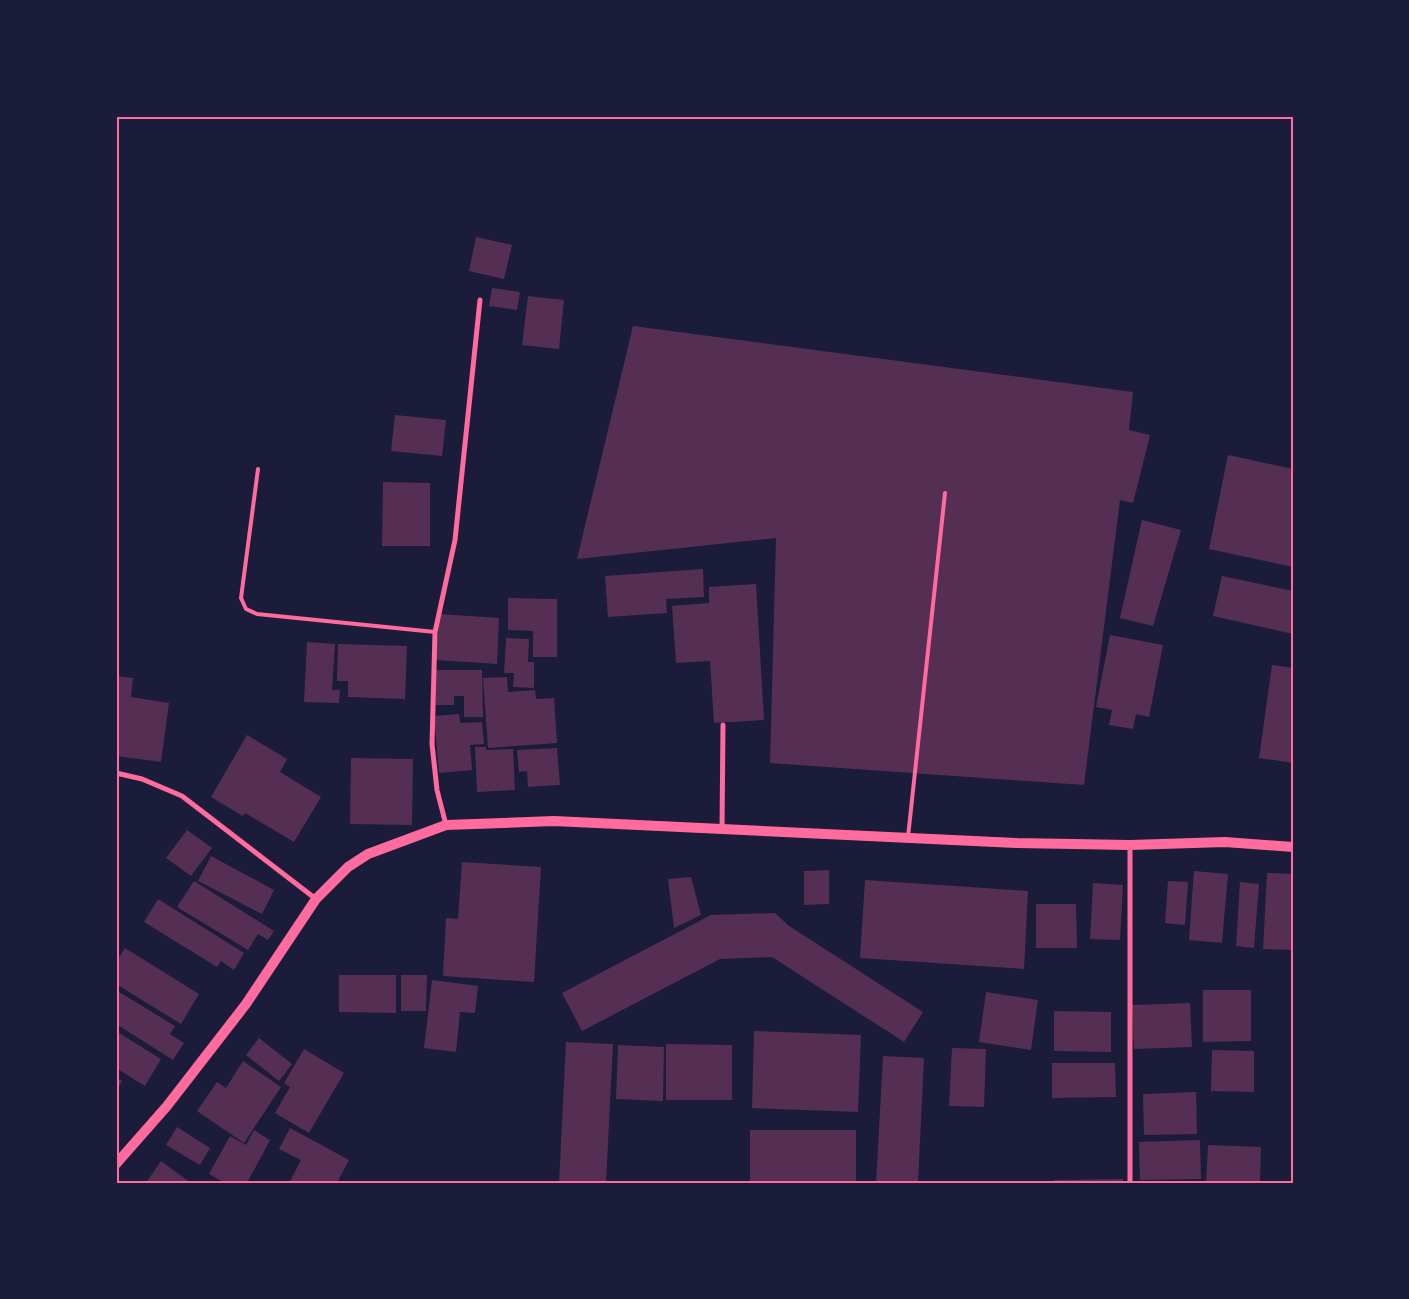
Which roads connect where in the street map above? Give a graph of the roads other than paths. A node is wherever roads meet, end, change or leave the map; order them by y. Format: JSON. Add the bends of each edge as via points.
{"nodes":[{"id":1,"x":480,"y":300,"type":"dead end"},
{"id":2,"x":258,"y":469,"type":"dead end"},
{"id":3,"x":946,"y":493,"type":"dead end"},
{"id":4,"x":434,"y":632,"type":"junction"},
{"id":5,"x":722,"y":726,"type":"dead end"},
{"id":6,"x":116,"y":773,"type":"edge"},
{"id":7,"x":446,"y":825,"type":"junction"},
{"id":8,"x":722,"y":830,"type":"junction"},
{"id":9,"x":909,"y":833,"type":"junction"},
{"id":10,"x":1130,"y":845,"type":"junction"},
{"id":11,"x":1293,"y":847,"type":"edge"},
{"id":12,"x":316,"y":899,"type":"junction"},
{"id":13,"x":116,"y":1164,"type":"edge"},
{"id":14,"x":1130,"y":1183,"type":"edge"}],
"edges":[{"from":1,"to":4,"type":"street","via":[[455,540]]},
{"from":2,"to":4,"type":"lane","via":[[241,598],[246,609],[258,614]]},
{"from":3,"to":9,"type":"lane"},
{"from":4,"to":7,"type":"street","via":[[432,744]]},
{"from":5,"to":8,"type":"street"},
{"from":6,"to":12,"type":"street","via":[[142,779],[182,796]]},
{"from":7,"to":8,"type":"main road","via":[[554,821]]},
{"from":7,"to":12,"type":"main road","via":[[368,854],[348,867]]},
{"from":8,"to":9,"type":"main road"},
{"from":9,"to":10,"type":"main road","via":[[1016,844]]},
{"from":10,"to":11,"type":"main road","via":[[1225,842]]},
{"from":10,"to":14,"type":"street"},
{"from":12,"to":13,"type":"main road","via":[[246,1004],[167,1106]]}]}
